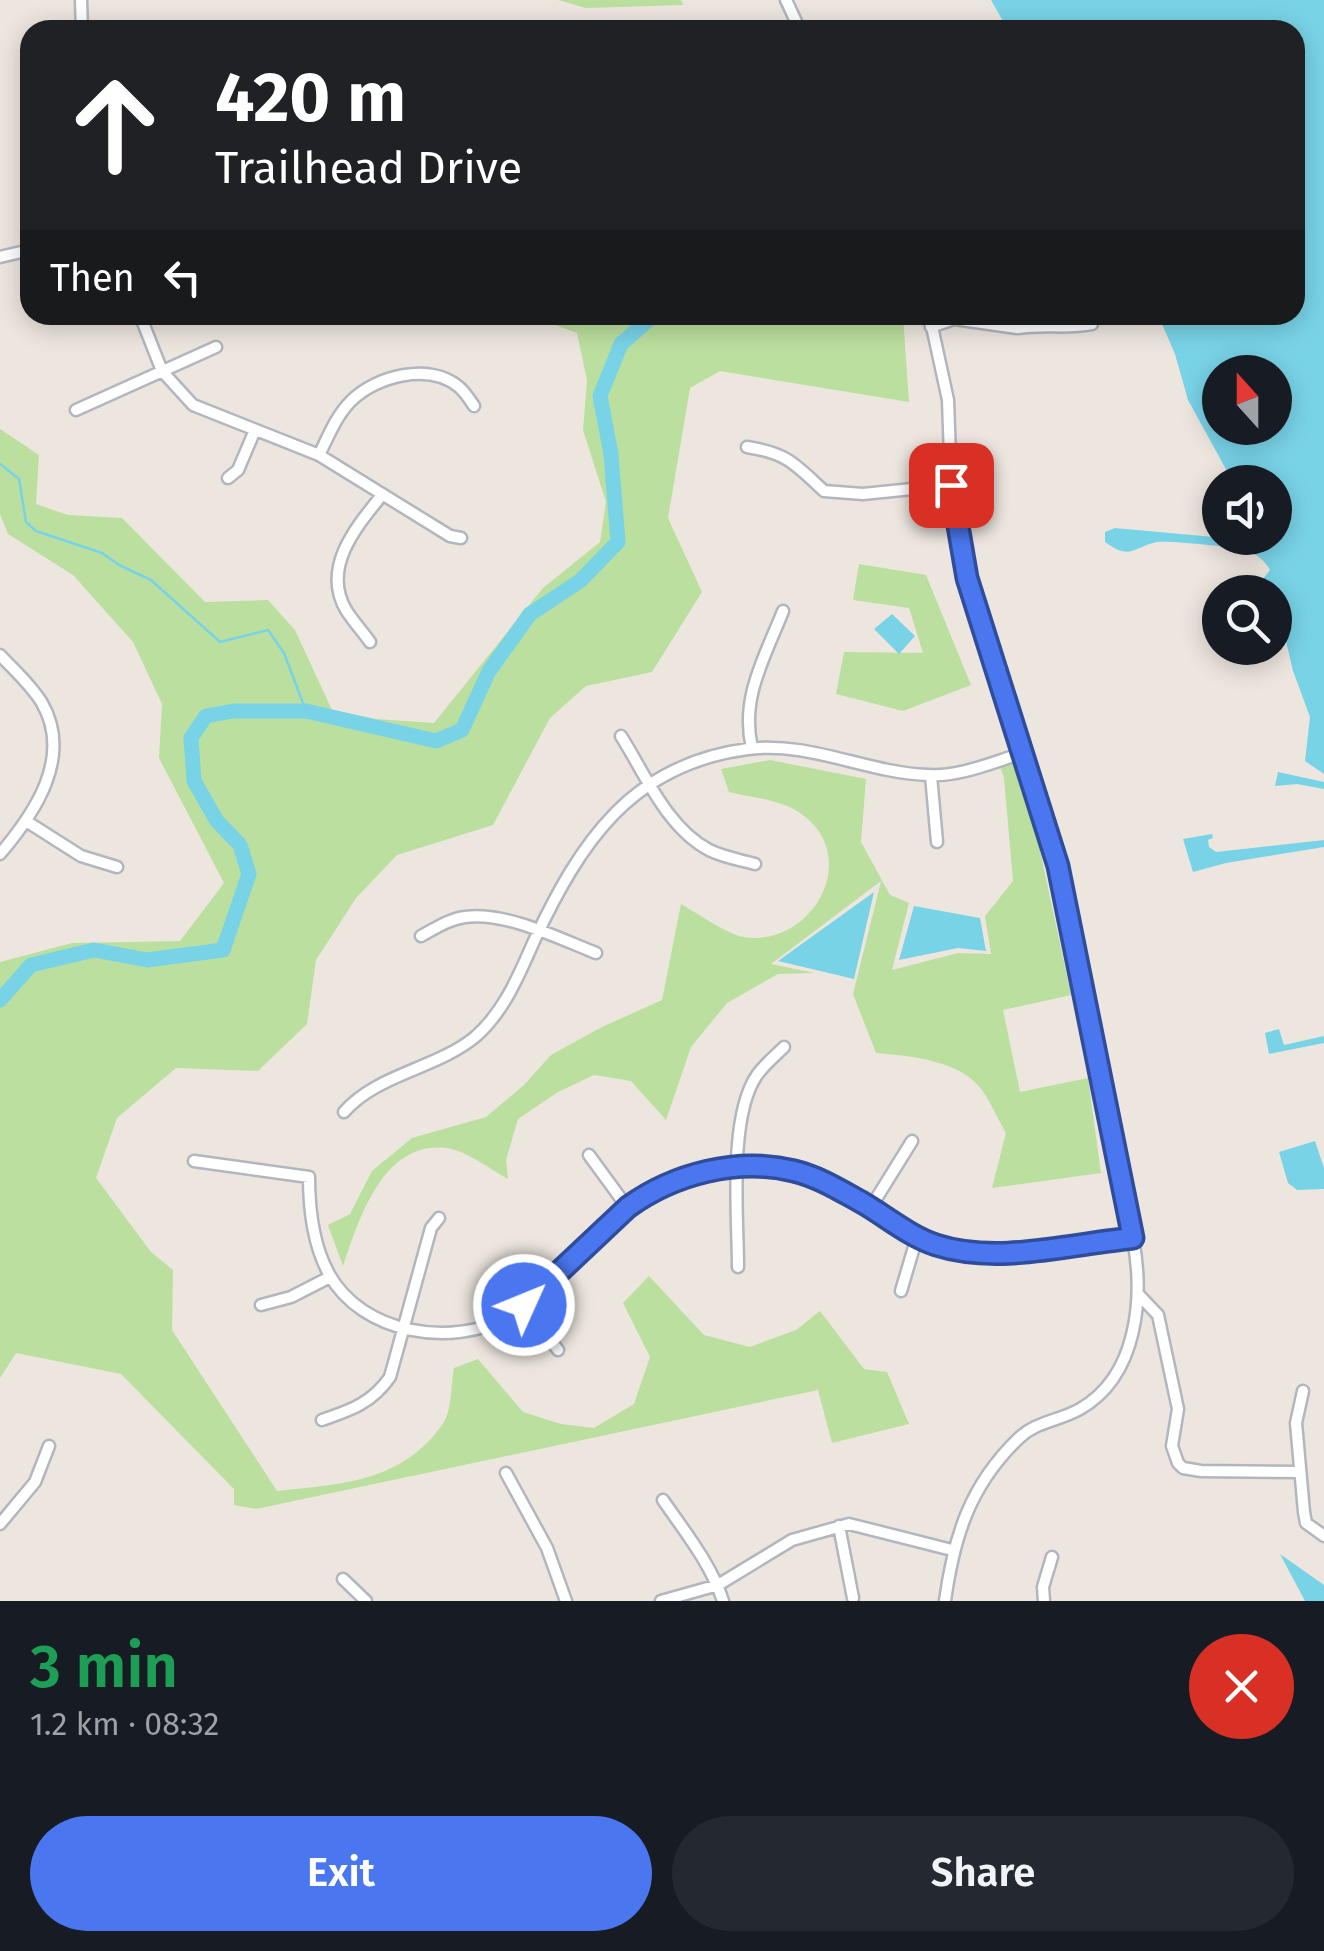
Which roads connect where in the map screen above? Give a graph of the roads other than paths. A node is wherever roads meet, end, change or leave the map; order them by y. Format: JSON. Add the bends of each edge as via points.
{"nodes":[{"id":1,"x":144,"y":325,"type":"edge"},
{"id":2,"x":930,"y":325,"type":"edge"},
{"id":3,"x":1001,"y":325,"type":"edge"},
{"id":4,"x":1022,"y":325,"type":"edge"},
{"id":5,"x":1040,"y":325,"type":"edge"},
{"id":6,"x":1054,"y":325,"type":"edge"},
{"id":7,"x":1088,"y":325,"type":"edge"},
{"id":8,"x":1018,"y":328,"type":"junction"},
{"id":9,"x":216,"y":346,"type":"dead end"},
{"id":10,"x":162,"y":371,"type":"junction"},
{"id":11,"x":474,"y":406,"type":"dead end"},
{"id":12,"x":76,"y":410,"type":"dead end"},
{"id":13,"x":255,"y":430,"type":"junction"},
{"id":14,"x":747,"y":447,"type":"dead end"},
{"id":15,"x":319,"y":455,"type":"junction"},
{"id":16,"x":228,"y":478,"type":"dead end"},
{"id":17,"x":951,"y":485,"type":"junction"},
{"id":18,"x":382,"y":496,"type":"junction"},
{"id":19,"x":461,"y":538,"type":"dead end"},
{"id":20,"x":783,"y":611,"type":"dead end"},
{"id":21,"x":370,"y":642,"type":"dead end"},
{"id":22,"x":0,"y":655,"type":"edge"},
{"id":23,"x":620,"y":736,"type":"dead end"},
{"id":24,"x":752,"y":748,"type":"junction"},
{"id":25,"x":1023,"y":753,"type":"junction"},
{"id":26,"x":931,"y":776,"type":"junction"},
{"id":27,"x":651,"y":784,"type":"junction"},
{"id":28,"x":26,"y":821,"type":"junction"},
{"id":29,"x":938,"y":842,"type":"dead end"},
{"id":30,"x":0,"y":854,"type":"edge"},
{"id":31,"x":755,"y":864,"type":"dead end"},
{"id":32,"x":117,"y":867,"type":"dead end"},
{"id":33,"x":540,"y":930,"type":"junction"},
{"id":34,"x":422,"y":936,"type":"dead end"},
{"id":35,"x":596,"y":953,"type":"dead end"},
{"id":36,"x":784,"y":1047,"type":"dead end"},
{"id":37,"x":344,"y":1112,"type":"dead end"},
{"id":38,"x":912,"y":1140,"type":"dead end"},
{"id":39,"x":588,"y":1154,"type":"dead end"},
{"id":40,"x":194,"y":1161,"type":"dead end"},
{"id":41,"x":738,"y":1168,"type":"junction"},
{"id":42,"x":628,"y":1207,"type":"junction"},
{"id":43,"x":870,"y":1207,"type":"junction"},
{"id":44,"x":439,"y":1218,"type":"dead end"},
{"id":45,"x":916,"y":1237,"type":"junction"},
{"id":46,"x":1133,"y":1238,"type":"junction"},
{"id":47,"x":738,"y":1267,"type":"dead end"},
{"id":48,"x":330,"y":1277,"type":"junction"},
{"id":49,"x":900,"y":1290,"type":"dead end"},
{"id":50,"x":1139,"y":1295,"type":"junction"},
{"id":51,"x":262,"y":1305,"type":"dead end"},
{"id":52,"x":524,"y":1305,"type":"junction"},
{"id":53,"x":404,"y":1329,"type":"junction"},
{"id":54,"x":558,"y":1350,"type":"dead end"},
{"id":55,"x":1303,"y":1391,"type":"dead end"},
{"id":56,"x":322,"y":1420,"type":"dead end"},
{"id":57,"x":49,"y":1446,"type":"dead end"},
{"id":58,"x":506,"y":1472,"type":"dead end"},
{"id":59,"x":1299,"y":1472,"type":"junction"},
{"id":60,"x":663,"y":1500,"type":"dead end"},
{"id":61,"x":0,"y":1524,"type":"edge"},
{"id":62,"x":839,"y":1526,"type":"junction"},
{"id":63,"x":1324,"y":1536,"type":"edge"},
{"id":64,"x":952,"y":1550,"type":"junction"},
{"id":65,"x":1052,"y":1557,"type":"dead end"},
{"id":66,"x":343,"y":1579,"type":"dead end"},
{"id":67,"x":718,"y":1585,"type":"junction"},
{"id":68,"x":853,"y":1598,"type":"dead end"},
{"id":69,"x":366,"y":1601,"type":"edge"},
{"id":70,"x":566,"y":1601,"type":"edge"},
{"id":71,"x":661,"y":1601,"type":"edge"},
{"id":72,"x":723,"y":1601,"type":"edge"},
{"id":73,"x":946,"y":1601,"type":"edge"},
{"id":74,"x":1044,"y":1601,"type":"edge"}],
"edges":[{"from":1,"to":10,"type":"street"},
{"from":2,"to":17,"type":"street","via":[[948,400]]},
{"from":3,"to":8,"type":"street"},
{"from":4,"to":8,"type":"street"},
{"from":5,"to":8,"type":"street"},
{"from":6,"to":7,"type":"street"},
{"from":9,"to":10,"type":"street"},
{"from":10,"to":12,"type":"street"},
{"from":10,"to":13,"type":"street","via":[[193,405]]},
{"from":11,"to":15,"type":"street","via":[[458,386],[443,380],[396,376],[350,401]]},
{"from":13,"to":15,"type":"street"},
{"from":13,"to":16,"type":"street"},
{"from":14,"to":17,"type":"street","via":[[776,451],[824,491]]},
{"from":15,"to":18,"type":"street"},
{"from":17,"to":25,"type":"street","via":[[967,578]]},
{"from":18,"to":19,"type":"street"},
{"from":18,"to":21,"type":"street","via":[[350,536],[339,581],[345,608]]},
{"from":20,"to":24,"type":"street","via":[[750,694]]},
{"from":22,"to":28,"type":"street","via":[[38,698],[52,736],[47,785]]},
{"from":23,"to":27,"type":"street"},
{"from":24,"to":26,"type":"street"},
{"from":24,"to":27,"type":"street","via":[[700,761]]},
{"from":25,"to":26,"type":"street"},
{"from":25,"to":46,"type":"street","via":[[1058,866]]},
{"from":26,"to":29,"type":"street"},
{"from":27,"to":31,"type":"street","via":[[697,843]]},
{"from":27,"to":33,"type":"street","via":[[586,845]]},
{"from":28,"to":30,"type":"street"},
{"from":28,"to":32,"type":"street","via":[[81,856]]},
{"from":33,"to":34,"type":"street","via":[[479,916],[455,919]]},
{"from":33,"to":35,"type":"street"},
{"from":33,"to":37,"type":"street","via":[[516,982],[474,1037]]},
{"from":36,"to":41,"type":"street","via":[[750,1089]]},
{"from":38,"to":43,"type":"street"},
{"from":39,"to":42,"type":"street"},
{"from":40,"to":48,"type":"street","via":[[309,1177],[315,1236]]},
{"from":41,"to":42,"type":"street","via":[[679,1178]]},
{"from":41,"to":43,"type":"street","via":[[793,1171]]},
{"from":41,"to":47,"type":"street"},
{"from":42,"to":52,"type":"street"},
{"from":43,"to":45,"type":"street"},
{"from":44,"to":53,"type":"street"},
{"from":45,"to":46,"type":"street","via":[[938,1246],[1010,1253]]},
{"from":45,"to":49,"type":"street"},
{"from":46,"to":50,"type":"street"},
{"from":48,"to":51,"type":"street"},
{"from":48,"to":53,"type":"street","via":[[368,1312]]},
{"from":50,"to":59,"type":"street","via":[[1158,1315],[1178,1409],[1172,1446],[1183,1468]]},
{"from":50,"to":64,"type":"street","via":[[1110,1383],[1083,1408],[1020,1437],[975,1492]]},
{"from":52,"to":53,"type":"street","via":[[460,1333]]},
{"from":52,"to":54,"type":"street"},
{"from":53,"to":56,"type":"street","via":[[381,1390],[359,1407]]},
{"from":55,"to":59,"type":"street","via":[[1296,1423]]},
{"from":57,"to":61,"type":"street","via":[[35,1482]]},
{"from":58,"to":70,"type":"street","via":[[547,1548]]},
{"from":59,"to":63,"type":"street","via":[[1306,1523]]},
{"from":60,"to":67,"type":"street"},
{"from":62,"to":64,"type":"street","via":[[873,1528]]},
{"from":62,"to":67,"type":"street","via":[[792,1540]]},
{"from":62,"to":68,"type":"street"},
{"from":64,"to":73,"type":"street"},
{"from":65,"to":74,"type":"street"},
{"from":66,"to":69,"type":"street"},
{"from":67,"to":71,"type":"street"},
{"from":67,"to":72,"type":"street"}]}
